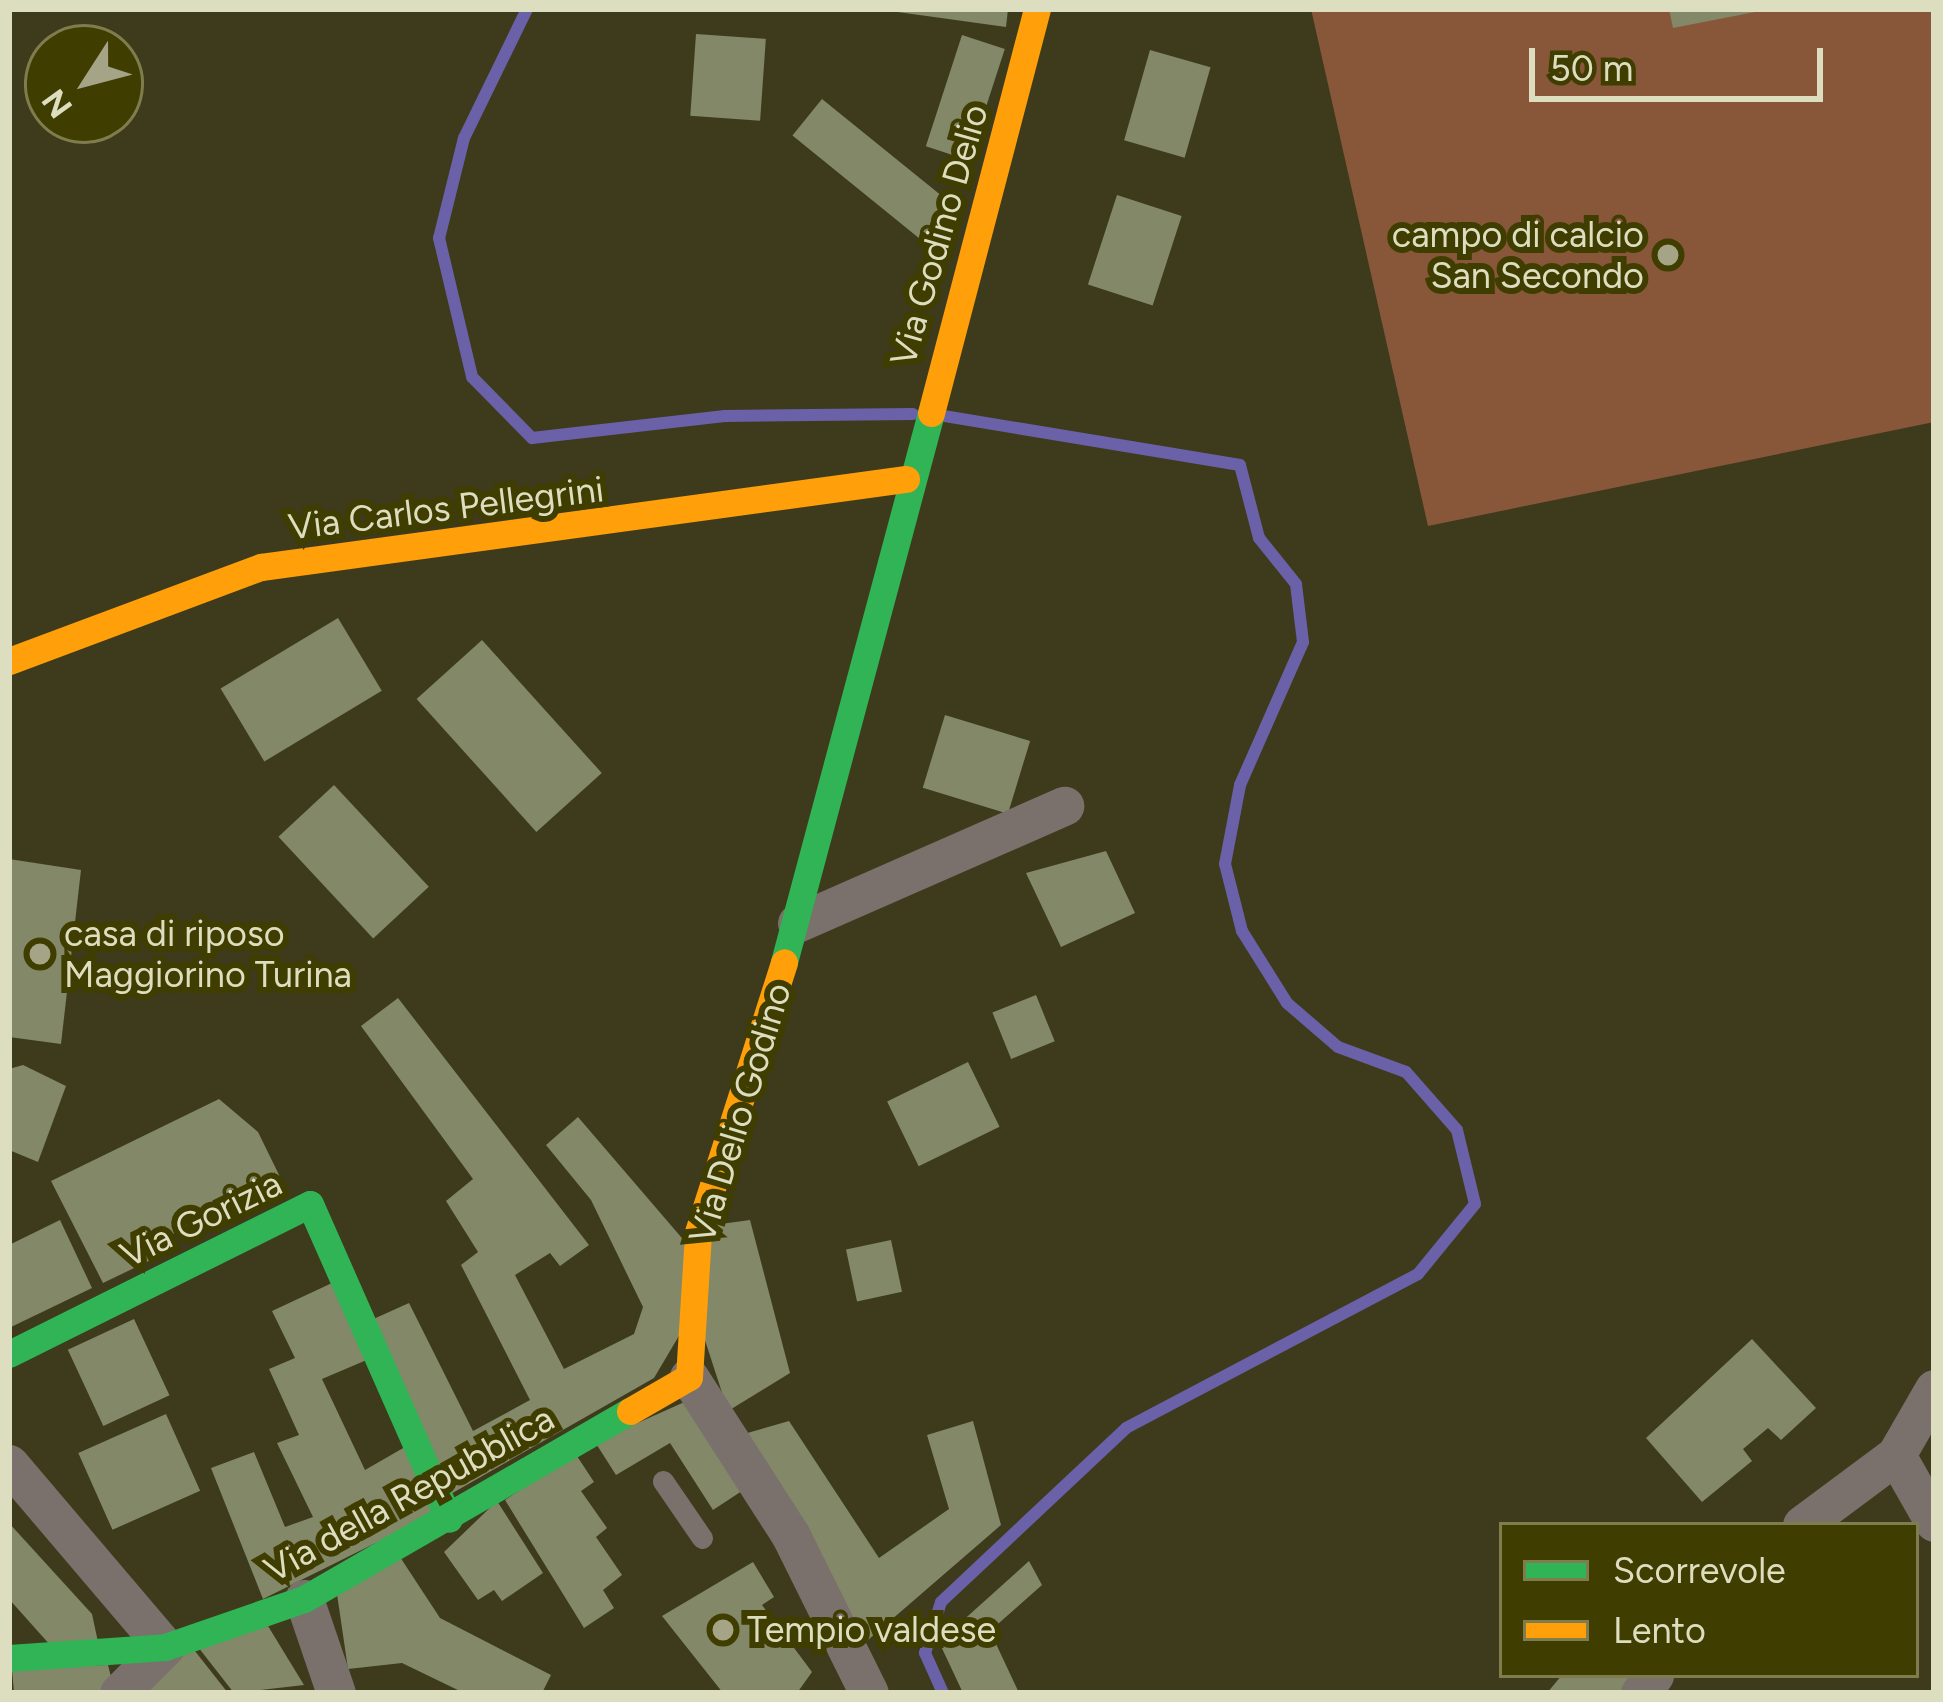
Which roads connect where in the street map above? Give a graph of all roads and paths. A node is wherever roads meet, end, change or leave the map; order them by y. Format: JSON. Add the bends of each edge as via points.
{"nodes":[{"id":1,"x":1037,"y":9,"type":"edge"},
{"id":2,"x":906,"y":479,"type":"junction"},
{"id":3,"x":9,"y":661,"type":"edge"},
{"id":4,"x":1064,"y":806,"type":"dead end"},
{"id":5,"x":796,"y":922,"type":"junction"},
{"id":6,"x":9,"y":1354,"type":"edge"},
{"id":7,"x":689,"y":1377,"type":"junction"},
{"id":8,"x":1934,"y":1389,"type":"edge"},
{"id":9,"x":1896,"y":1455,"type":"junction"},
{"id":10,"x":9,"y":1464,"type":"edge"},
{"id":11,"x":663,"y":1481,"type":"dead end"},
{"id":12,"x":449,"y":1519,"type":"junction"},
{"id":13,"x":1806,"y":1522,"type":"edge"},
{"id":14,"x":1934,"y":1522,"type":"edge"},
{"id":15,"x":702,"y":1538,"type":"dead end"},
{"id":16,"x":304,"y":1600,"type":"junction"},
{"id":17,"x":165,"y":1646,"type":"junction"},
{"id":18,"x":9,"y":1658,"type":"edge"},
{"id":19,"x":332,"y":1692,"type":"edge"},
{"id":20,"x":119,"y":1693,"type":"edge"},
{"id":21,"x":869,"y":1693,"type":"edge"}],
"edges":[{"from":1,"to":2,"type":"street","name":"Via Godino Delio"},
{"from":2,"to":3,"type":"street","name":"Via Carlos Pellegrini","via":[[261,567]]},
{"from":2,"to":5,"type":"street","name":"Via Delio Godino"},
{"from":4,"to":5,"type":"street"},
{"from":5,"to":7,"type":"street","name":"Via Delio Godino","via":[[698,1232]]},
{"from":6,"to":12,"type":"street","name":"Via Gorizia","via":[[310,1204]]},
{"from":7,"to":12,"type":"street","name":"Via della Repubblica"},
{"from":7,"to":21,"type":"street","via":[[790,1536]]},
{"from":8,"to":9,"type":"street"},
{"from":9,"to":13,"type":"street"},
{"from":9,"to":14,"type":"street"},
{"from":10,"to":17,"type":"street"},
{"from":11,"to":15,"type":"lane"},
{"from":12,"to":16,"type":"street","name":"Via della Repubblica"},
{"from":16,"to":17,"type":"street","name":"Via della Repubblica"},
{"from":16,"to":19,"type":"street"},
{"from":17,"to":18,"type":"street","name":"Via della Repubblica"},
{"from":17,"to":20,"type":"street"}]}
